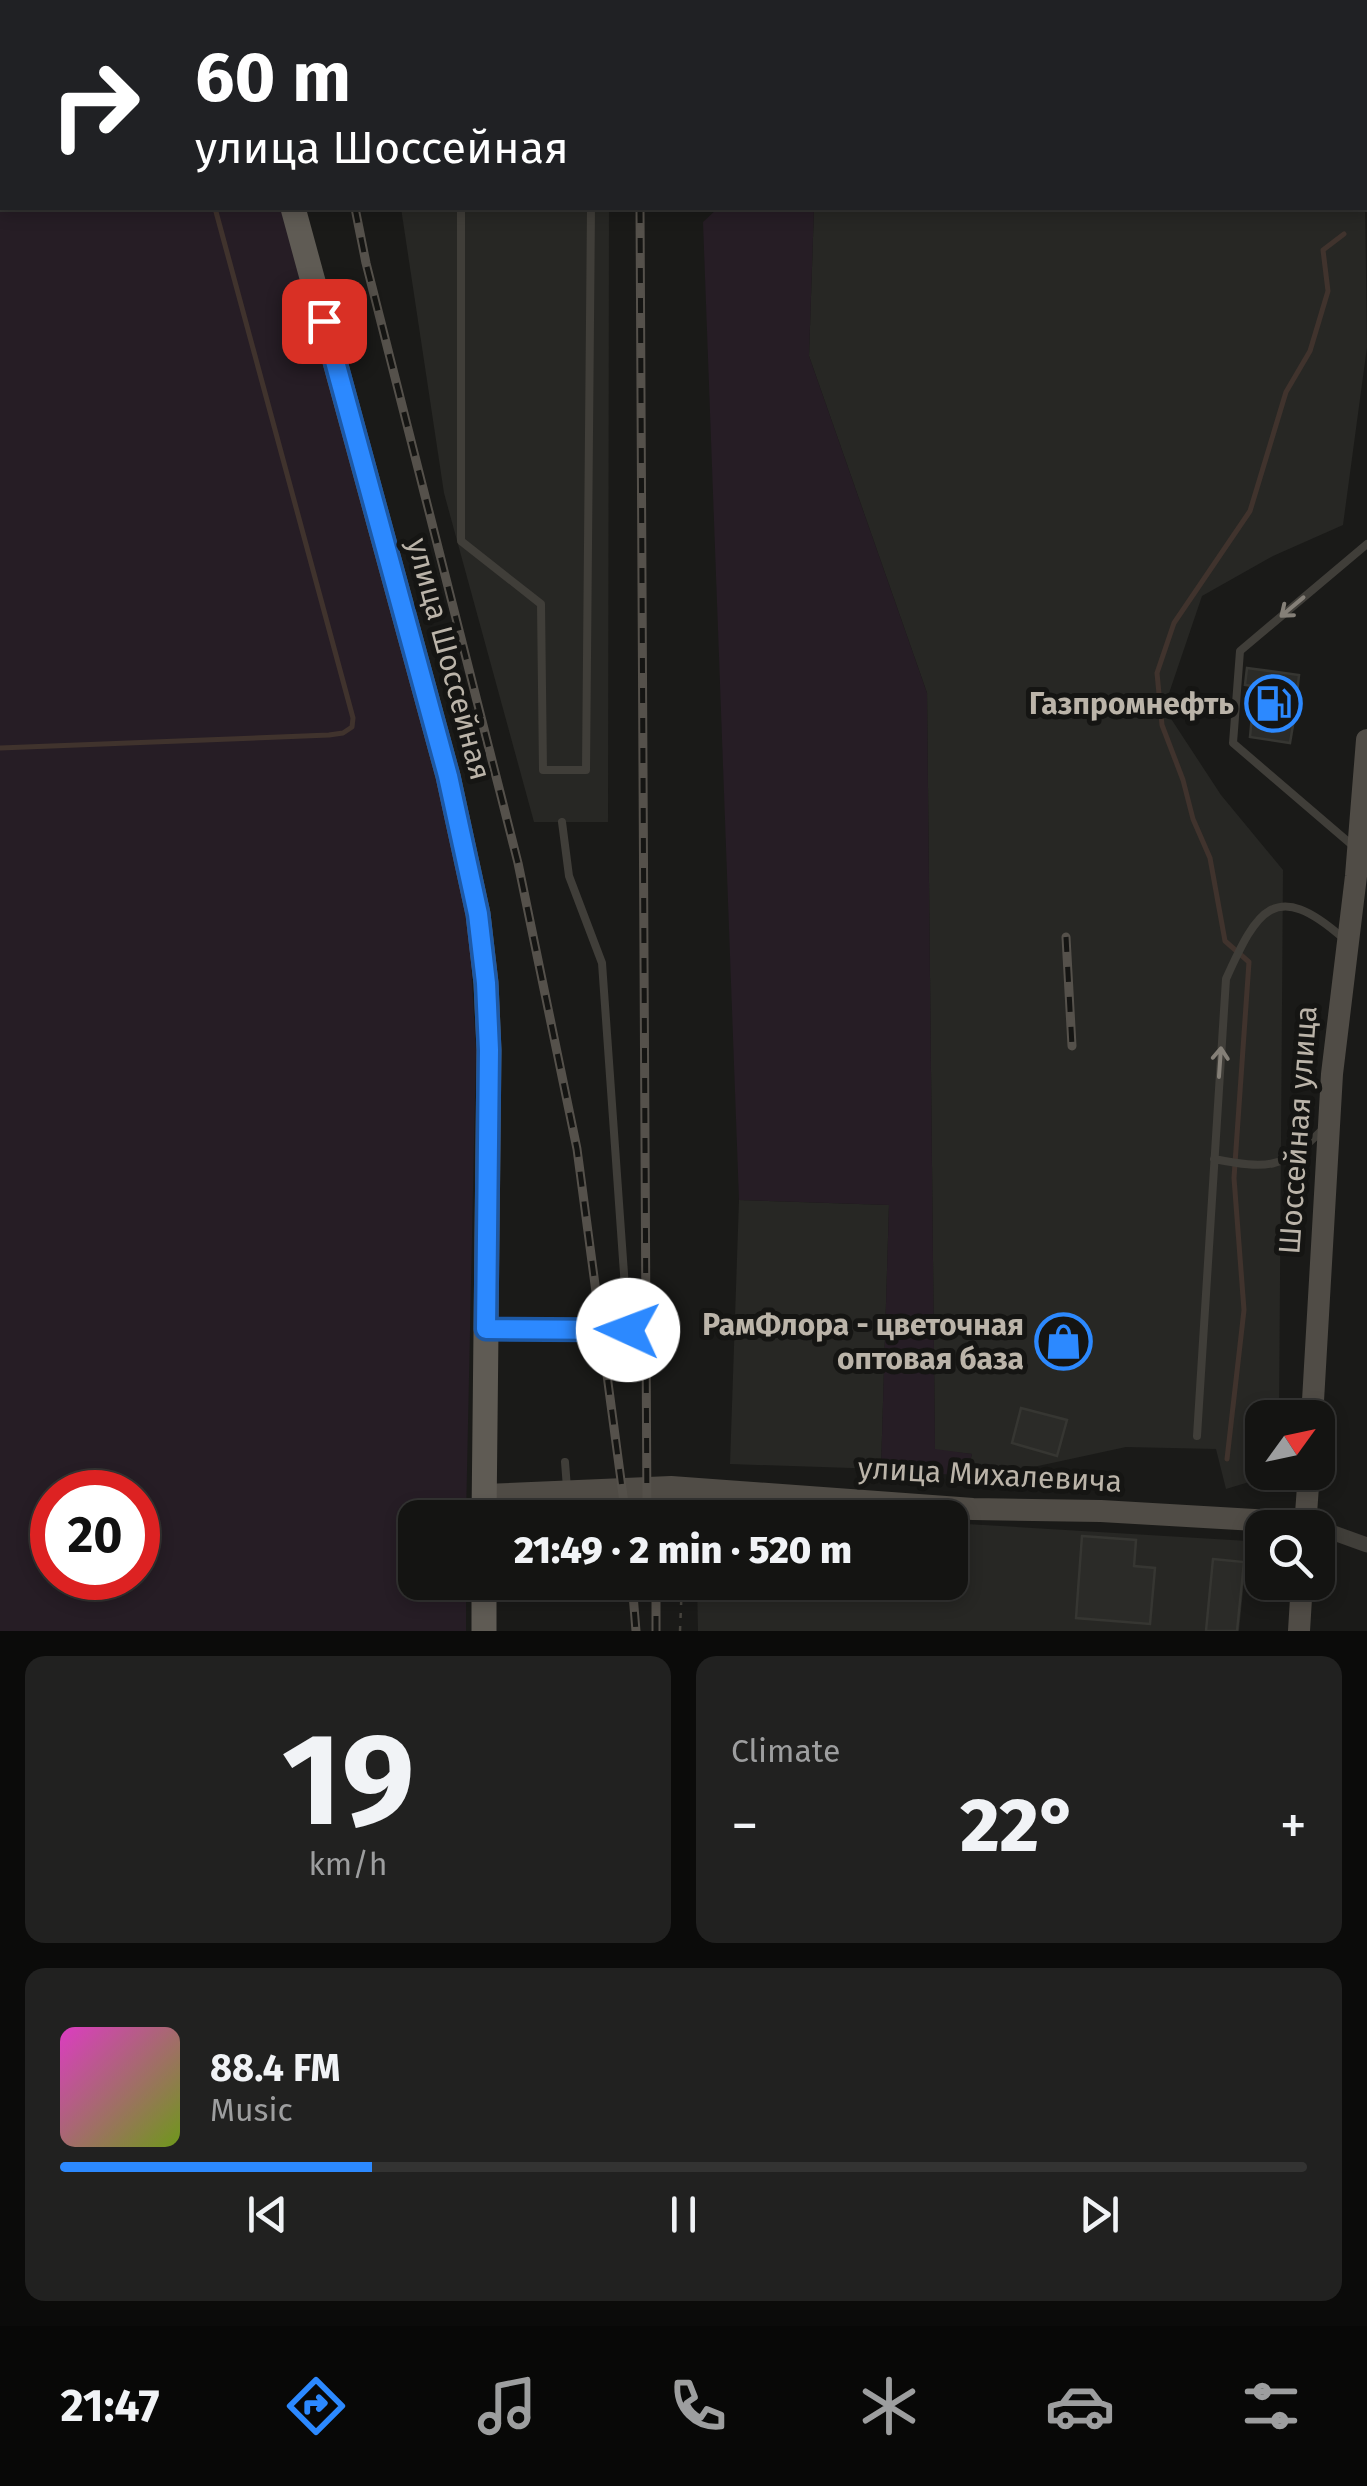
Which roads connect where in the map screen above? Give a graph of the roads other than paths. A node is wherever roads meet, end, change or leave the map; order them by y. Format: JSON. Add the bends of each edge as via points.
{"nodes":[{"id":1,"x":294,"y":210,"type":"edge"},
{"id":2,"x":461,"y":210,"type":"edge"},
{"id":3,"x":590,"y":210,"type":"edge"},
{"id":4,"x":1367,"y":544,"type":"edge"},
{"id":5,"x":1367,"y":740,"type":"edge"},
{"id":6,"x":1366,"y":781,"type":"edge"},
{"id":7,"x":562,"y":822,"type":"dead end"},
{"id":8,"x":1362,"y":850,"type":"edge"},
{"id":9,"x":1348,"y":942,"type":"junction"},
{"id":10,"x":1329,"y":1122,"type":"junction"},
{"id":11,"x":1214,"y":1159,"type":"junction"},
{"id":12,"x":486,"y":1329,"type":"junction"},
{"id":13,"x":1313,"y":1400,"type":"edge"},
{"id":14,"x":1198,"y":1436,"type":"dead end"},
{"id":15,"x":565,"y":1462,"type":"dead end"},
{"id":16,"x":567,"y":1490,"type":"junction"},
{"id":17,"x":484,"y":1500,"type":"edge"},
{"id":18,"x":515,"y":1500,"type":"edge"},
{"id":19,"x":1245,"y":1521,"type":"edge"},
{"id":20,"x":1335,"y":1535,"type":"edge"},
{"id":21,"x":1367,"y":1546,"type":"edge"},
{"id":22,"x":484,"y":1600,"type":"edge"},
{"id":23,"x":1301,"y":1600,"type":"edge"},
{"id":24,"x":484,"y":1626,"type":"edge"},
{"id":25,"x":1299,"y":1631,"type":"edge"}],
"edges":[{"from":1,"to":12,"type":"main road","name":"улица Шоссейная","via":[[448,776],[478,914],[489,1050]]},
{"from":2,"to":3,"type":"lane","via":[[462,541],[541,604],[543,770],[586,770]]},
{"from":4,"to":8,"type":"lane","one_way":true,"via":[[1240,651],[1233,744]]},
{"from":5,"to":6,"type":"main road","name":"Шоссейная улица"},
{"from":6,"to":8,"type":"main road","name":"Шоссейная улица"},
{"from":7,"to":12,"type":"lane","via":[[569,876],[602,963],[628,1330]]},
{"from":8,"to":9,"type":"main road","name":"Шоссейная улица"},
{"from":9,"to":10,"type":"main road","name":"Шоссейная улица"},
{"from":11,"to":9,"type":"lane","one_way":true,"via":[[1226,979],[1259,918],[1271,908],[1298,908]]},
{"from":10,"to":11,"type":"lane","via":[[1298,1155],[1270,1165]]},
{"from":10,"to":13,"type":"main road","name":"Шоссейная улица"},
{"from":11,"to":14,"type":"lane"},
{"from":12,"to":17,"type":"main road","name":"улица Шоссейная"},
{"from":15,"to":16,"type":"lane"},
{"from":16,"to":18,"type":"main road","name":"улица Михалевича"},
{"from":16,"to":19,"type":"main road","name":"улица Михалевича","via":[[670,1488]]},
{"from":20,"to":21,"type":"street"},
{"from":22,"to":24,"type":"main road"},
{"from":23,"to":25,"type":"main road"}]}
